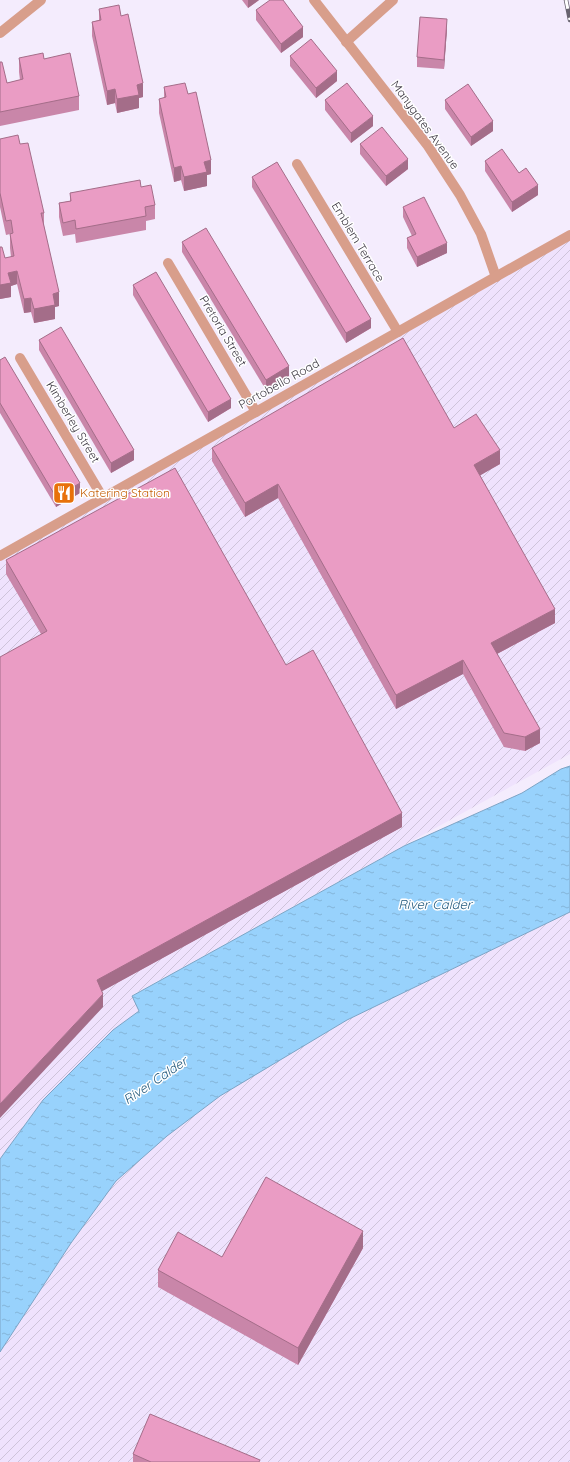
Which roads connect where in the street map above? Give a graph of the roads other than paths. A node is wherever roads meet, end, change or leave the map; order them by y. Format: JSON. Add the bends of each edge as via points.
{"nodes":[{"id":1,"x":41,"y":0,"type":"edge"},
{"id":2,"x":314,"y":0,"type":"edge"},
{"id":3,"x":393,"y":0,"type":"edge"},
{"id":4,"x":0,"y":33,"type":"edge"},
{"id":5,"x":346,"y":42,"type":"junction"},
{"id":6,"x":297,"y":164,"type":"dead end"},
{"id":7,"x":570,"y":235,"type":"edge"},
{"id":8,"x":168,"y":263,"type":"dead end"},
{"id":9,"x":496,"y":277,"type":"junction"},
{"id":10,"x":398,"y":332,"type":"junction"},
{"id":11,"x":20,"y":358,"type":"dead end"},
{"id":12,"x":256,"y":412,"type":"junction"},
{"id":13,"x":103,"y":498,"type":"junction"},
{"id":14,"x":0,"y":556,"type":"edge"}],
"edges":[{"from":1,"to":4,"type":"street"},
{"from":2,"to":5,"type":"street","name":"Manygates Avenue"},
{"from":3,"to":5,"type":"street"},
{"from":5,"to":9,"type":"street","name":"Manygates Avenue","via":[[428,146],[460,195],[481,234]]},
{"from":6,"to":10,"type":"street","name":"Emblem Terrace"},
{"from":7,"to":9,"type":"street","name":"Portobello Road"},
{"from":8,"to":12,"type":"street","name":"Pretoria Street"},
{"from":9,"to":10,"type":"street","name":"Portobello Road"},
{"from":10,"to":12,"type":"street","name":"Portobello Road"},
{"from":11,"to":13,"type":"street","name":"Kimberley Street"},
{"from":12,"to":13,"type":"street","name":"Portobello Road"},
{"from":13,"to":14,"type":"street","name":"Portobello Road"}]}
